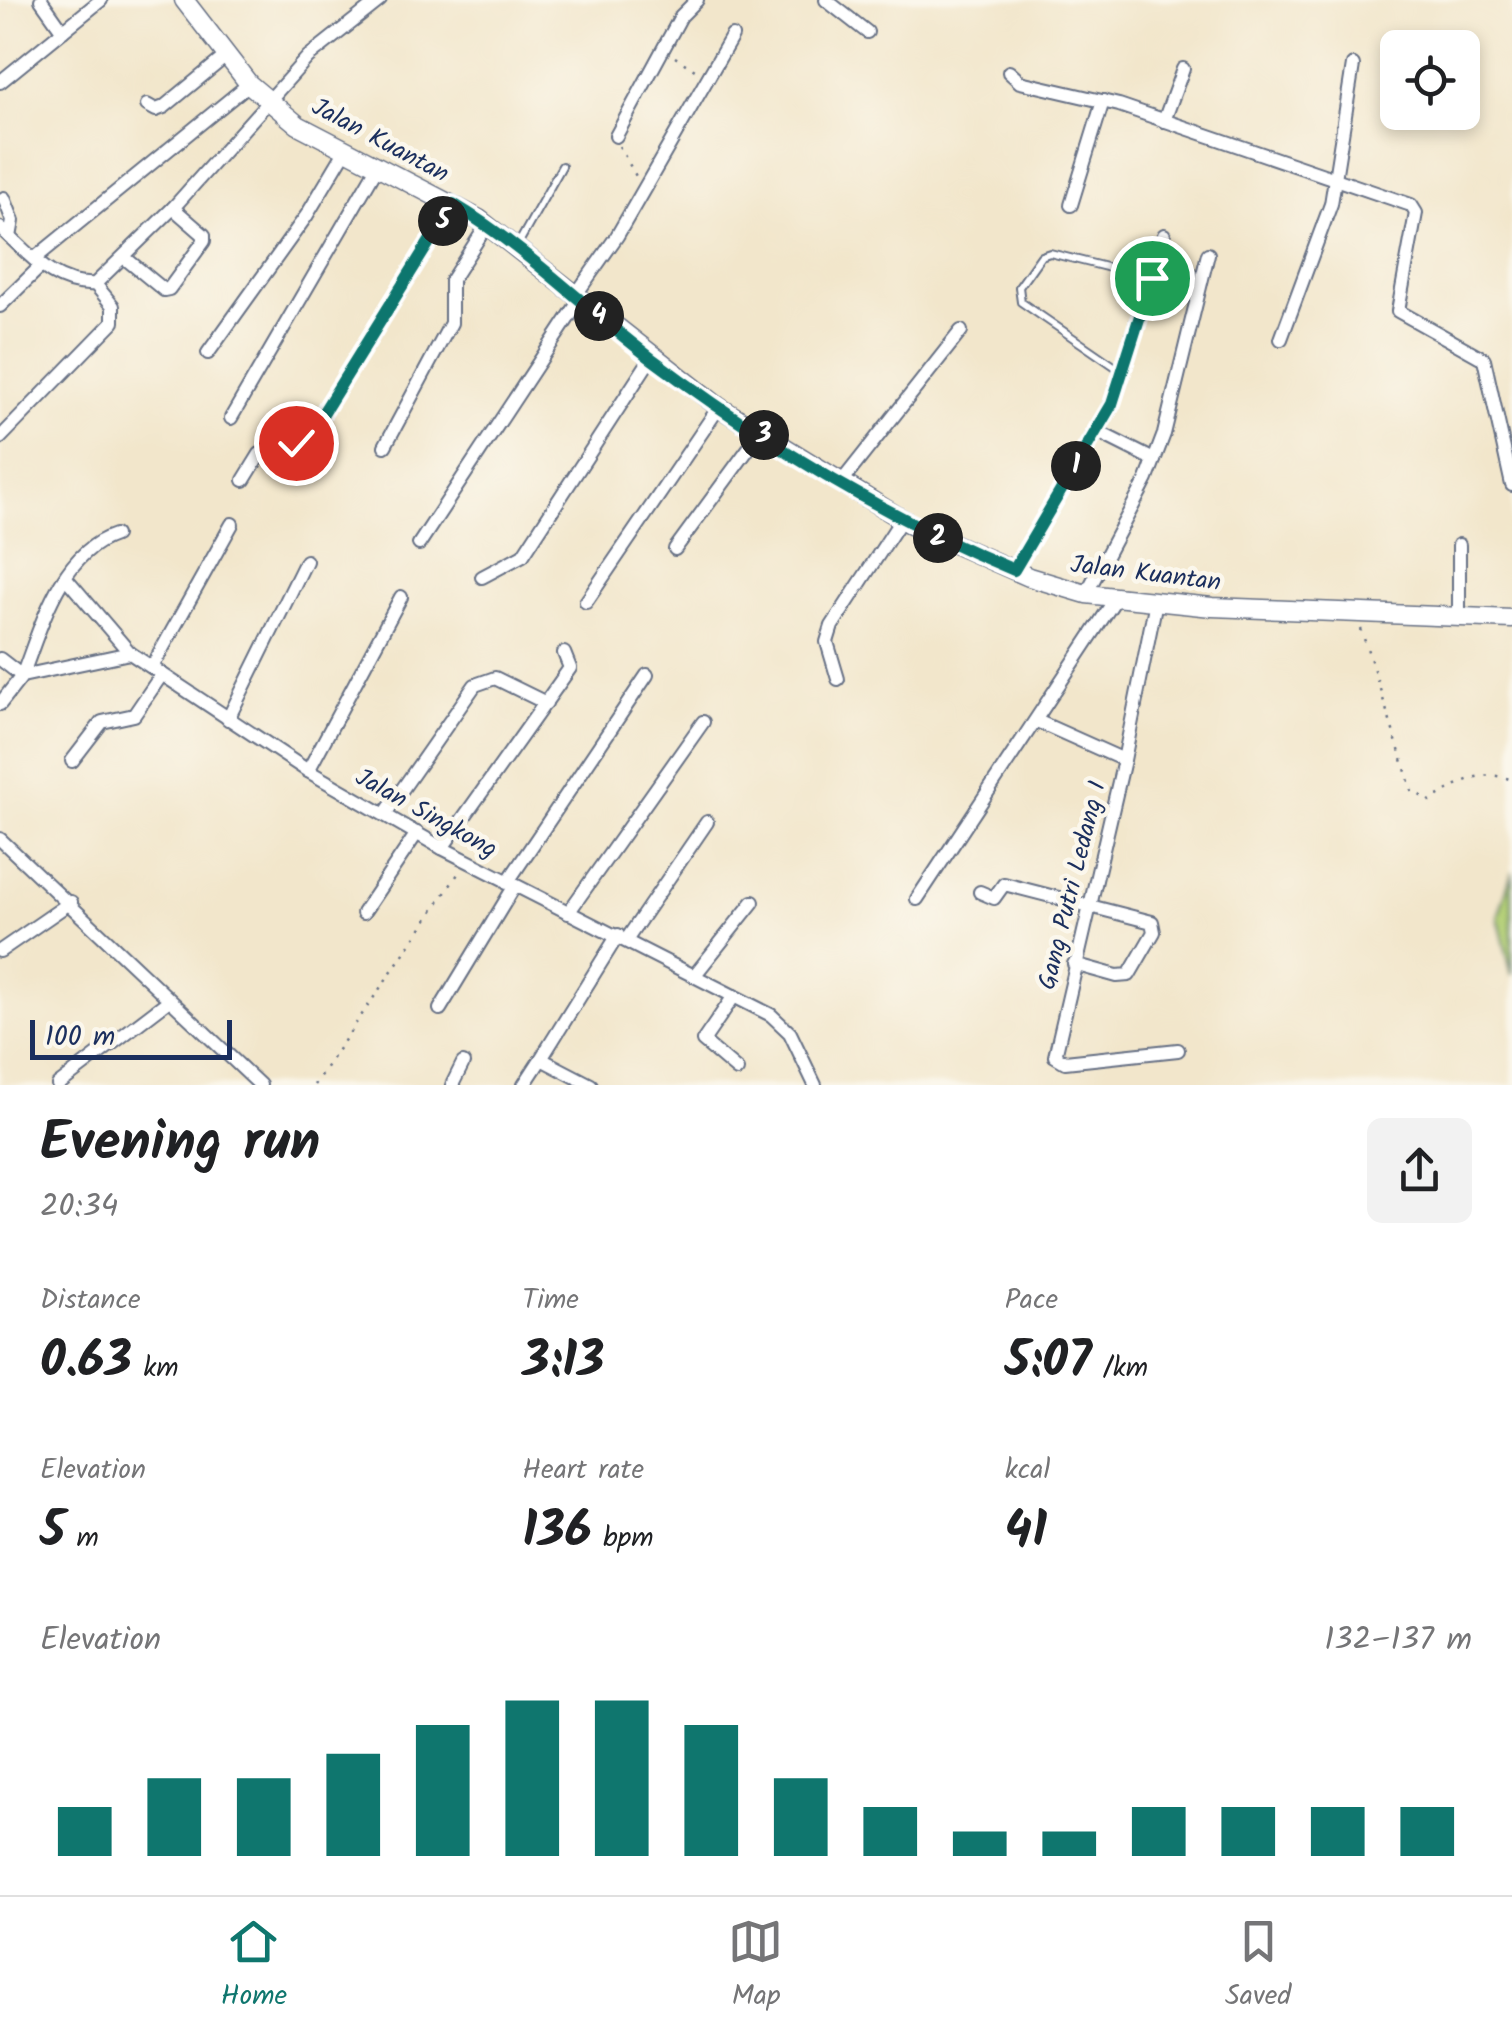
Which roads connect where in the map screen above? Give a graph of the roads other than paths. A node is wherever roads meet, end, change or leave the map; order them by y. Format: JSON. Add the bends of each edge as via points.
{"nodes":[{"id":1,"x":41,"y":0,"type":"edge"},
{"id":2,"x":101,"y":0,"type":"edge"},
{"id":3,"x":184,"y":0,"type":"edge"},
{"id":4,"x":380,"y":0,"type":"edge"},
{"id":5,"x":697,"y":0,"type":"edge"},
{"id":6,"x":826,"y":0,"type":"edge"},
{"id":7,"x":63,"y":31,"type":"junction"},
{"id":8,"x":867,"y":32,"type":"dead end"},
{"id":9,"x":732,"y":36,"type":"dead end"},
{"id":10,"x":226,"y":56,"type":"junction"},
{"id":11,"x":1354,"y":65,"type":"dead end"},
{"id":12,"x":1183,"y":69,"type":"dead end"},
{"id":13,"x":1008,"y":72,"type":"dead end"},
{"id":14,"x":0,"y":81,"type":"edge"},
{"id":15,"x":249,"y":84,"type":"junction"},
{"id":16,"x":1103,"y":101,"type":"junction"},
{"id":17,"x":266,"y":102,"type":"junction"},
{"id":18,"x":148,"y":105,"type":"dead end"},
{"id":19,"x":1164,"y":121,"type":"junction"},
{"id":20,"x":616,"y":136,"type":"road end"},
{"id":21,"x":344,"y":152,"type":"junction"},
{"id":22,"x":562,"y":166,"type":"dead end"},
{"id":23,"x":376,"y":168,"type":"junction"},
{"id":24,"x":1332,"y":180,"type":"junction"},
{"id":25,"x":4,"y":198,"type":"dead end"},
{"id":26,"x":453,"y":204,"type":"junction"},
{"id":27,"x":1071,"y":206,"type":"dead end"},
{"id":28,"x":172,"y":208,"type":"junction"},
{"id":29,"x":486,"y":225,"type":"junction"},
{"id":30,"x":5,"y":232,"type":"edge"},
{"id":31,"x":1164,"y":235,"type":"dead end"},
{"id":32,"x":517,"y":247,"type":"junction"},
{"id":33,"x":1208,"y":254,"type":"dead end"},
{"id":34,"x":125,"y":258,"type":"junction"},
{"id":35,"x":37,"y":263,"type":"junction"},
{"id":36,"x":1152,"y":278,"type":"junction"},
{"id":37,"x":95,"y":284,"type":"junction"},
{"id":38,"x":578,"y":298,"type":"junction"},
{"id":39,"x":0,"y":306,"type":"edge"},
{"id":40,"x":961,"y":331,"type":"dead end"},
{"id":41,"x":1281,"y":340,"type":"dead end"},
{"id":42,"x":208,"y":353,"type":"dead end"},
{"id":43,"x":651,"y":358,"type":"junction"},
{"id":44,"x":1124,"y":373,"type":"junction"},
{"id":45,"x":719,"y":407,"type":"junction"},
{"id":46,"x":231,"y":418,"type":"dead end"},
{"id":47,"x":1098,"y":432,"type":"junction"},
{"id":48,"x":760,"y":433,"type":"junction"},
{"id":49,"x":0,"y":438,"type":"edge"},
{"id":50,"x":385,"y":446,"type":"dead end"},
{"id":51,"x":1154,"y":460,"type":"junction"},
{"id":52,"x":244,"y":480,"type":"dead end"},
{"id":53,"x":840,"y":484,"type":"junction"},
{"id":54,"x":1512,"y":485,"type":"edge"},
{"id":55,"x":902,"y":520,"type":"junction"},
{"id":56,"x":232,"y":524,"type":"dead end"},
{"id":57,"x":115,"y":535,"type":"dead end"},
{"id":58,"x":419,"y":544,"type":"dead end"},
{"id":59,"x":1460,"y":545,"type":"dead end"},
{"id":60,"x":675,"y":549,"type":"dead end"},
{"id":61,"x":306,"y":560,"type":"dead end"},
{"id":62,"x":1014,"y":570,"type":"junction"},
{"id":63,"x":482,"y":576,"type":"dead end"},
{"id":64,"x":66,"y":578,"type":"junction"},
{"id":65,"x":1086,"y":594,"type":"junction"},
{"id":66,"x":401,"y":596,"type":"dead end"},
{"id":67,"x":1116,"y":598,"type":"junction"},
{"id":68,"x":1156,"y":601,"type":"junction"},
{"id":69,"x":586,"y":602,"type":"dead end"},
{"id":70,"x":1459,"y":616,"type":"junction"},
{"id":71,"x":1512,"y":620,"type":"edge"},
{"id":72,"x":564,"y":652,"type":"dead end"},
{"id":73,"x":130,"y":653,"type":"junction"},
{"id":74,"x":0,"y":659,"type":"edge"},
{"id":75,"x":157,"y":671,"type":"junction"},
{"id":76,"x":646,"y":675,"type":"dead end"},
{"id":77,"x":22,"y":676,"type":"junction"},
{"id":78,"x":838,"y":678,"type":"dead end"},
{"id":79,"x":546,"y":703,"type":"junction"},
{"id":80,"x":0,"y":704,"type":"edge"},
{"id":81,"x":228,"y":718,"type":"junction"},
{"id":82,"x":703,"y":722,"type":"dead end"},
{"id":83,"x":1039,"y":722,"type":"junction"},
{"id":84,"x":1124,"y":760,"type":"junction"},
{"id":85,"x":72,"y":761,"type":"dead end"},
{"id":86,"x":308,"y":771,"type":"junction"},
{"id":87,"x":385,"y":814,"type":"junction"},
{"id":88,"x":706,"y":822,"type":"dead end"},
{"id":89,"x":417,"y":833,"type":"junction"},
{"id":90,"x":0,"y":839,"type":"edge"},
{"id":91,"x":442,"y":848,"type":"junction"},
{"id":92,"x":511,"y":885,"type":"junction"},
{"id":93,"x":980,"y":892,"type":"dead end"},
{"id":94,"x":917,"y":900,"type":"dead end"},
{"id":95,"x":70,"y":902,"type":"junction"},
{"id":96,"x":753,"y":902,"type":"dead end"},
{"id":97,"x":1088,"y":905,"type":"junction"},
{"id":98,"x":363,"y":913,"type":"dead end"},
{"id":99,"x":568,"y":913,"type":"junction"},
{"id":100,"x":623,"y":937,"type":"junction"},
{"id":101,"x":0,"y":951,"type":"edge"},
{"id":102,"x":1074,"y":964,"type":"junction"},
{"id":103,"x":694,"y":976,"type":"junction"},
{"id":104,"x":734,"y":996,"type":"junction"},
{"id":105,"x":168,"y":1000,"type":"junction"},
{"id":106,"x":440,"y":1009,"type":"dead end"},
{"id":107,"x":1178,"y":1050,"type":"dead end"},
{"id":108,"x":541,"y":1058,"type":"junction"},
{"id":109,"x":464,"y":1063,"type":"dead end"},
{"id":110,"x":737,"y":1070,"type":"dead end"},
{"id":111,"x":58,"y":1085,"type":"edge"},
{"id":112,"x":260,"y":1085,"type":"edge"},
{"id":113,"x":452,"y":1085,"type":"edge"},
{"id":114,"x":524,"y":1085,"type":"edge"},
{"id":115,"x":590,"y":1085,"type":"edge"},
{"id":116,"x":816,"y":1085,"type":"edge"}],
"edges":[{"from":1,"to":7,"type":"street"},
{"from":2,"to":7,"type":"street"},
{"from":3,"to":10,"type":"street","name":"Jalan Kuantan"},
{"from":4,"to":17,"type":"street"},
{"from":5,"to":20,"type":"street","via":[[684,11]]},
{"from":6,"to":8,"type":"street"},
{"from":7,"to":14,"type":"street"},
{"from":9,"to":38,"type":"street"},
{"from":10,"to":15,"type":"street","name":"Jalan Kuantan"},
{"from":10,"to":18,"type":"street","via":[[164,107]]},
{"from":11,"to":24,"type":"street"},
{"from":12,"to":19,"type":"street"},
{"from":13,"to":16,"type":"street","via":[[1020,82]]},
{"from":15,"to":17,"type":"street","name":"Jalan Kuantan"},
{"from":15,"to":35,"type":"street"},
{"from":16,"to":19,"type":"street"},
{"from":16,"to":27,"type":"street"},
{"from":17,"to":21,"type":"street","name":"Jalan Kuantan"},
{"from":17,"to":28,"type":"street"},
{"from":19,"to":24,"type":"street"},
{"from":21,"to":23,"type":"street","name":"Jalan Kuantan"},
{"from":21,"to":42,"type":"street"},
{"from":22,"to":32,"type":"lane"},
{"from":23,"to":26,"type":"street","name":"Jalan Kuantan"},
{"from":23,"to":46,"type":"street"},
{"from":24,"to":41,"type":"street","via":[[1328,216]]},
{"from":24,"to":54,"type":"street","via":[[1414,208],[1398,311],[1484,359]]},
{"from":25,"to":30,"type":"street","via":[[12,221]]},
{"from":26,"to":29,"type":"street","name":"Jalan Kuantan"},
{"from":26,"to":52,"type":"street","via":[[310,434],[260,454]]},
{"from":28,"to":34,"type":"street"},
{"from":28,"to":34,"type":"street","via":[[204,241],[168,289]]},
{"from":29,"to":32,"type":"street","name":"Jalan Kuantan"},
{"from":29,"to":50,"type":"street","via":[[451,282],[451,324]]},
{"from":30,"to":35,"type":"street"},
{"from":31,"to":36,"type":"street"},
{"from":32,"to":38,"type":"street","name":"Jalan Kuantan"},
{"from":33,"to":51,"type":"street"},
{"from":34,"to":37,"type":"street"},
{"from":35,"to":37,"type":"street","via":[[66,282]]},
{"from":35,"to":39,"type":"street"},
{"from":36,"to":44,"type":"street"},
{"from":36,"to":44,"type":"lane","via":[[1050,253],[1019,287],[1021,302]]},
{"from":37,"to":49,"type":"street","via":[[113,306],[113,322]]},
{"from":38,"to":43,"type":"street","name":"Jalan Kuantan"},
{"from":38,"to":58,"type":"street"},
{"from":40,"to":53,"type":"street"},
{"from":43,"to":45,"type":"street","name":"Jalan Kuantan"},
{"from":43,"to":63,"type":"street","via":[[524,555]]},
{"from":44,"to":47,"type":"street"},
{"from":45,"to":48,"type":"street","name":"Jalan Kuantan"},
{"from":45,"to":69,"type":"street"},
{"from":47,"to":51,"type":"street"},
{"from":47,"to":62,"type":"street"},
{"from":48,"to":53,"type":"street","name":"Jalan Kuantan"},
{"from":48,"to":60,"type":"street"},
{"from":51,"to":65,"type":"street"},
{"from":53,"to":55,"type":"street","name":"Jalan Kuantan"},
{"from":55,"to":62,"type":"street","name":"Jalan Kuantan"},
{"from":55,"to":78,"type":"street","via":[[832,626],[827,642]]},
{"from":56,"to":75,"type":"street"},
{"from":57,"to":64,"type":"street","via":[[89,547]]},
{"from":59,"to":70,"type":"street"},
{"from":61,"to":81,"type":"street"},
{"from":62,"to":65,"type":"street","name":"Jalan Kuantan"},
{"from":64,"to":73,"type":"street","name":"Jalan Singkong"},
{"from":64,"to":77,"type":"street"},
{"from":65,"to":67,"type":"street","name":"Jalan Kuantan"},
{"from":66,"to":86,"type":"street"},
{"from":67,"to":68,"type":"street","name":"Jalan Kuantan"},
{"from":67,"to":83,"type":"street"},
{"from":68,"to":70,"type":"street","name":"Jalan Kuantan"},
{"from":68,"to":84,"type":"street","name":"Gang Putri Ledang I"},
{"from":70,"to":71,"type":"street","name":"Jalan Kuantan"},
{"from":72,"to":79,"type":"street","via":[[572,664]]},
{"from":73,"to":75,"type":"street","name":"Jalan Singkong"},
{"from":73,"to":77,"type":"street"},
{"from":74,"to":77,"type":"street"},
{"from":75,"to":81,"type":"street","name":"Jalan Singkong"},
{"from":75,"to":85,"type":"street","via":[[134,714],[102,722]]},
{"from":76,"to":92,"type":"street"},
{"from":77,"to":80,"type":"street"},
{"from":79,"to":87,"type":"street","via":[[496,678],[475,684]]},
{"from":79,"to":91,"type":"street"},
{"from":81,"to":86,"type":"street","name":"Jalan Singkong"},
{"from":82,"to":99,"type":"street"},
{"from":83,"to":84,"type":"street"},
{"from":83,"to":94,"type":"street"},
{"from":84,"to":97,"type":"street","name":"Gang Putri Ledang I"},
{"from":86,"to":87,"type":"street","name":"Jalan Singkong"},
{"from":87,"to":89,"type":"street","name":"Jalan Singkong"},
{"from":88,"to":100,"type":"street"},
{"from":89,"to":91,"type":"street","name":"Jalan Singkong"},
{"from":89,"to":98,"type":"street"},
{"from":90,"to":95,"type":"street"},
{"from":91,"to":92,"type":"street","name":"Jalan Singkong"},
{"from":92,"to":99,"type":"street","name":"Jalan Singkong"},
{"from":92,"to":106,"type":"street"},
{"from":93,"to":97,"type":"street","via":[[994,898],[1004,884]]},
{"from":95,"to":101,"type":"street"},
{"from":95,"to":105,"type":"street"},
{"from":96,"to":103,"type":"street"},
{"from":97,"to":102,"type":"street","name":"Gang Putri Ledang I"},
{"from":97,"to":102,"type":"street","via":[[1149,920],[1154,932],[1129,974]]},
{"from":99,"to":100,"type":"street","name":"Jalan Singkong"},
{"from":100,"to":103,"type":"street","name":"Jalan Singkong"},
{"from":100,"to":108,"type":"street"},
{"from":102,"to":107,"type":"street","name":"Gang Putri Ledang I","via":[[1056,1059]]},
{"from":103,"to":104,"type":"street","name":"Jalan Singkong"},
{"from":104,"to":110,"type":"street","via":[[704,1042]]},
{"from":104,"to":116,"type":"street","name":"Jalan Singkong","via":[[785,1026]]},
{"from":105,"to":111,"type":"street"},
{"from":105,"to":112,"type":"street"},
{"from":108,"to":114,"type":"street"},
{"from":108,"to":115,"type":"street"},
{"from":109,"to":113,"type":"street"}]}
